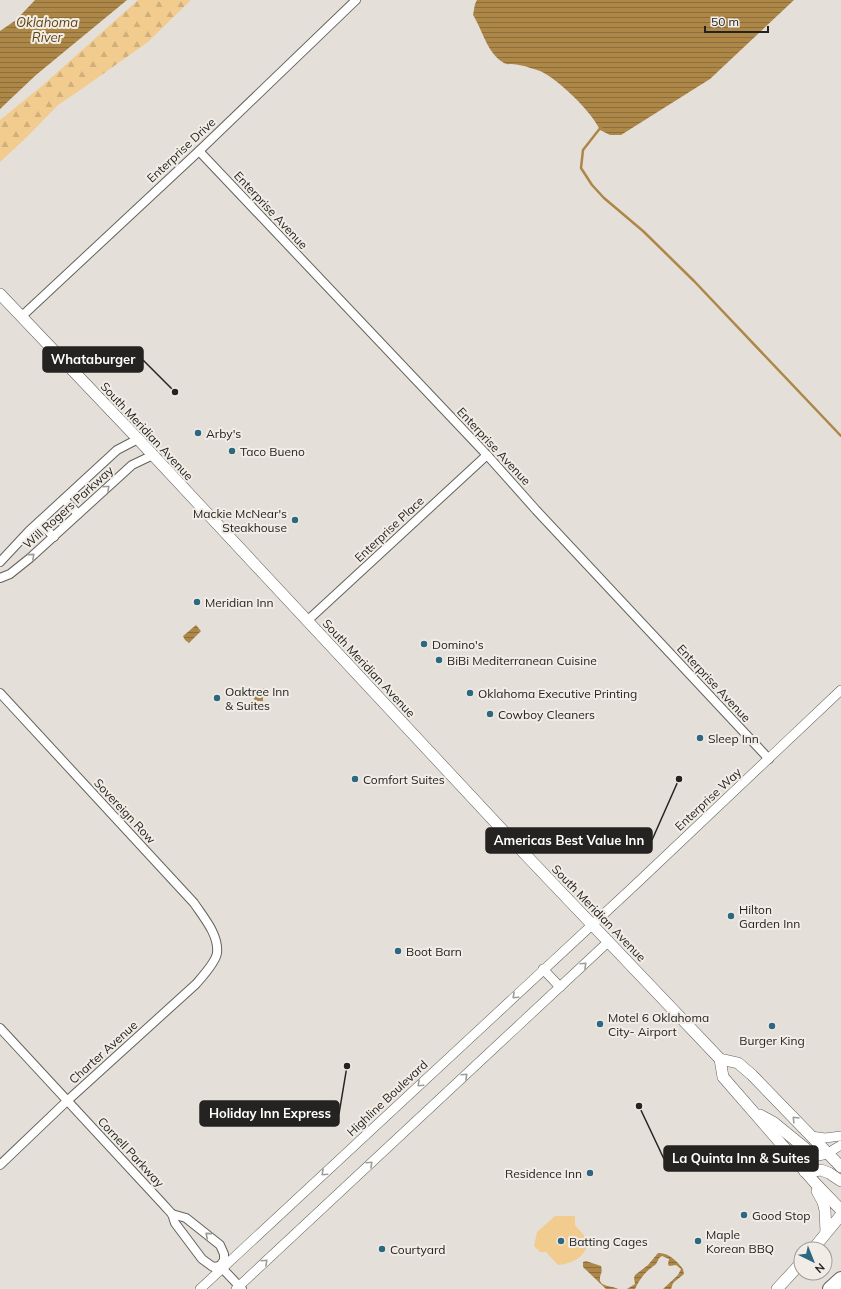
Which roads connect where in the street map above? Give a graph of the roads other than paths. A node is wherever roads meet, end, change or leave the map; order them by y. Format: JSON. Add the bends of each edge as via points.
{"nodes":[{"id":1,"x":356,"y":0,"type":"edge"},
{"id":2,"x":198,"y":151,"type":"junction"},
{"id":3,"x":0,"y":294,"type":"edge"},
{"id":4,"x":21,"y":317,"type":"junction"},
{"id":5,"x":138,"y":439,"type":"junction"},
{"id":6,"x":153,"y":455,"type":"junction"},
{"id":7,"x":487,"y":455,"type":"junction"},
{"id":8,"x":64,"y":499,"type":"junction"},
{"id":9,"x":78,"y":514,"type":"junction"},
{"id":10,"x":39,"y":522,"type":"junction"},
{"id":11,"x":54,"y":537,"type":"junction"},
{"id":12,"x":0,"y":562,"type":"edge"},
{"id":13,"x":0,"y":578,"type":"edge"},
{"id":14,"x":307,"y":621,"type":"junction"},
{"id":15,"x":841,"y":690,"type":"edge"},
{"id":16,"x":0,"y":693,"type":"edge"},
{"id":17,"x":769,"y":759,"type":"junction"},
{"id":18,"x":591,"y":924,"type":"junction"},
{"id":19,"x":608,"y":942,"type":"junction"},
{"id":20,"x":217,"y":954,"type":"joint"},
{"id":21,"x":543,"y":969,"type":"junction"},
{"id":22,"x":560,"y":987,"type":"junction"},
{"id":23,"x":0,"y":1028,"type":"edge"},
{"id":24,"x":720,"y":1059,"type":"junction"},
{"id":25,"x":67,"y":1101,"type":"junction"},
{"id":26,"x":753,"y":1111,"type":"junction"},
{"id":27,"x":811,"y":1136,"type":"junction"},
{"id":28,"x":841,"y":1136,"type":"edge"},
{"id":29,"x":841,"y":1145,"type":"edge"},
{"id":30,"x":828,"y":1153,"type":"junction"},
{"id":31,"x":0,"y":1165,"type":"edge"},
{"id":32,"x":841,"y":1167,"type":"edge"},
{"id":33,"x":805,"y":1172,"type":"junction"},
{"id":34,"x":841,"y":1181,"type":"edge"},
{"id":35,"x":816,"y":1184,"type":"junction"},
{"id":36,"x":841,"y":1210,"type":"edge"},
{"id":37,"x":172,"y":1214,"type":"junction"},
{"id":38,"x":841,"y":1215,"type":"edge"},
{"id":39,"x":826,"y":1232,"type":"junction"},
{"id":40,"x":819,"y":1241,"type":"edge"},
{"id":41,"x":221,"y":1267,"type":"junction"},
{"id":42,"x":793,"y":1272,"type":"edge"},
{"id":43,"x":841,"y":1279,"type":"edge"},
{"id":44,"x":239,"y":1288,"type":"edge"},
{"id":45,"x":200,"y":1289,"type":"edge"},
{"id":46,"x":777,"y":1289,"type":"edge"},
{"id":47,"x":830,"y":1289,"type":"edge"}],
"edges":[{"from":1,"to":2,"type":"street","name":"Enterprise Drive"},
{"from":2,"to":4,"type":"street","name":"Enterprise Drive"},
{"from":2,"to":7,"type":"street","name":"Enterprise Avenue"},
{"from":3,"to":4,"type":"main road","name":"South Meridian Avenue"},
{"from":4,"to":5,"type":"main road","name":"South Meridian Avenue"},
{"from":5,"to":6,"type":"main road","name":"South Meridian Avenue"},
{"from":5,"to":8,"type":"street","name":"Will Rogers Parkway","via":[[117,450]]},
{"from":9,"to":6,"type":"street","name":"Will Rogers Parkway","one_way":true,"via":[[132,465]]},
{"from":6,"to":14,"type":"main road","name":"South Meridian Avenue"},
{"from":7,"to":14,"type":"street","name":"Enterprise Place"},
{"from":7,"to":17,"type":"street","name":"Enterprise Avenue"},
{"from":8,"to":9,"type":"street"},
{"from":8,"to":10,"type":"street","name":"Will Rogers Parkway"},
{"from":9,"to":11,"type":"street","name":"Will Rogers Parkway"},
{"from":10,"to":11,"type":"street"},
{"from":10,"to":12,"type":"street","name":"Will Rogers Parkway"},
{"from":13,"to":11,"type":"street","name":"Will Rogers Parkway","one_way":true,"via":[[10,574]]},
{"from":14,"to":18,"type":"main road","name":"South Meridian Avenue"},
{"from":15,"to":17,"type":"street","name":"Enterprise Way"},
{"from":16,"to":20,"type":"street","name":"Sovereign Row","via":[[194,904],[216,939]]},
{"from":17,"to":18,"type":"street","name":"Enterprise Way"},
{"from":18,"to":19,"type":"main road","name":"South Meridian Avenue"},
{"from":18,"to":21,"type":"street","name":"Highline Boulevard"},
{"from":22,"to":19,"type":"street","one_way":true},
{"from":19,"to":24,"type":"main road","name":"South Meridian Avenue"},
{"from":20,"to":25,"type":"street","name":"Charter Avenue","via":[[196,984]]},
{"from":21,"to":22,"type":"street"},
{"from":21,"to":41,"type":"street","name":"Highline Boulevard","one_way":true},
{"from":44,"to":22,"type":"street","one_way":true},
{"from":23,"to":25,"type":"street","name":"Cornell Parkway"},
{"from":24,"to":26,"type":"main road","via":[[723,1077]]},
{"from":27,"to":24,"type":"main road","one_way":true,"via":[[738,1063]]},
{"from":25,"to":31,"type":"street","name":"Charter Avenue"},
{"from":25,"to":37,"type":"street","name":"Cornell Parkway"},
{"from":26,"to":30,"type":"main road","via":[[773,1122],[810,1153]]},
{"from":26,"to":33,"type":"main road"},
{"from":27,"to":28,"type":"street"},
{"from":27,"to":30,"type":"main road"},
{"from":29,"to":30,"type":"street"},
{"from":30,"to":32,"type":"main road"},
{"from":33,"to":34,"type":"main road","via":[[821,1170]]},
{"from":33,"to":35,"type":"main road"},
{"from":35,"to":36,"type":"main road"},
{"from":35,"to":39,"type":"main road","via":[[825,1210]]},
{"from":37,"to":41,"type":"street","name":"Cornell Parkway","via":[[175,1223],[202,1259],[213,1267]]},
{"from":41,"to":37,"type":"street","one_way":true,"via":[[224,1254],[220,1245],[186,1218]]},
{"from":38,"to":39,"type":"main road"},
{"from":39,"to":40,"type":"main road"},
{"from":41,"to":44,"type":"street","name":"Cornell Parkway"},
{"from":41,"to":45,"type":"street","name":"Highline Boulevard"},
{"from":42,"to":46,"type":"main road"},
{"from":43,"to":47,"type":"highway"}]}
